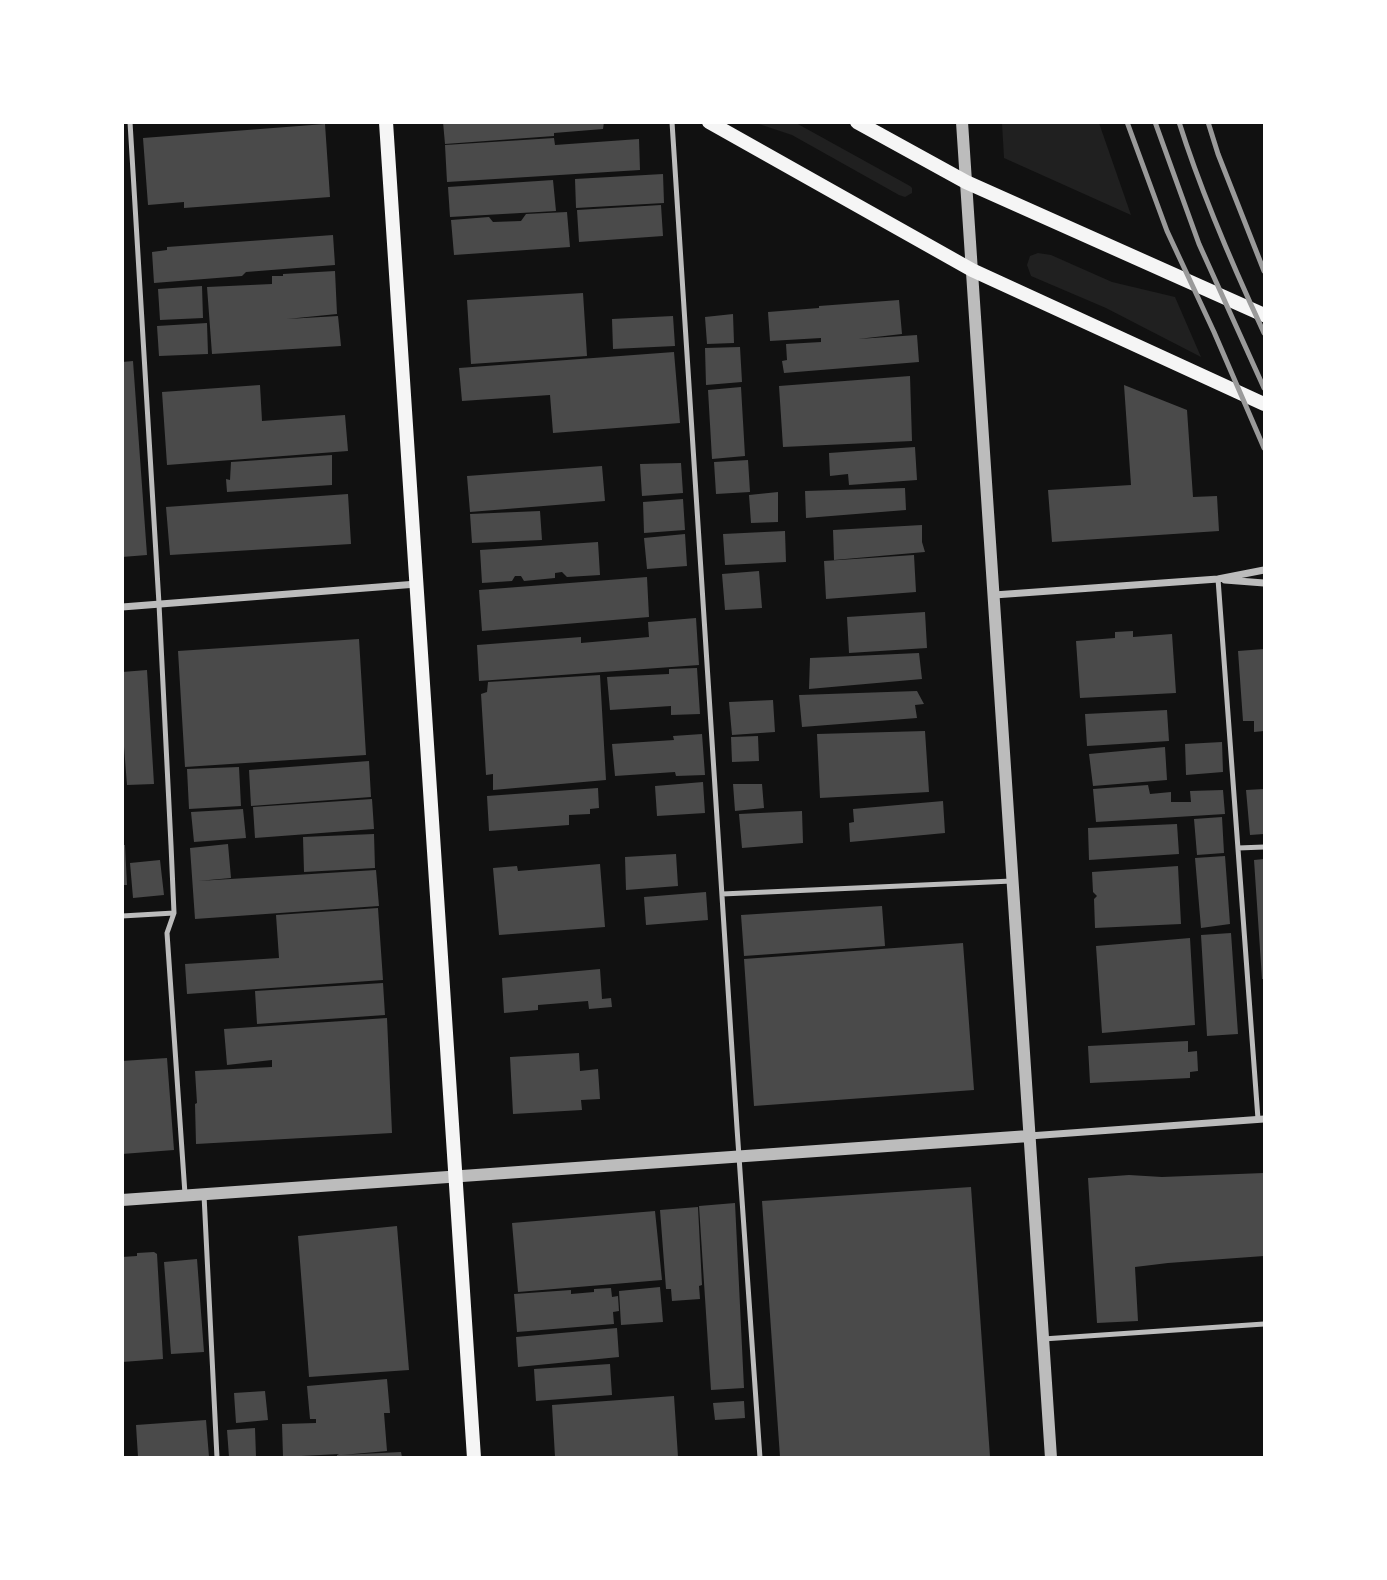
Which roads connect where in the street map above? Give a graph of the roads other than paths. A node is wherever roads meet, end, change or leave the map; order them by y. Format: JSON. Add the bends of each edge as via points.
{"nodes":[{"id":1,"x":130,"y":122,"type":"edge"},
{"id":2,"x":386,"y":122,"type":"edge"},
{"id":3,"x":672,"y":122,"type":"edge"},
{"id":4,"x":709,"y":122,"type":"edge"},
{"id":5,"x":857,"y":122,"type":"edge"},
{"id":6,"x":962,"y":122,"type":"edge"},
{"id":7,"x":966,"y":182,"type":"junction"},
{"id":8,"x":972,"y":270,"type":"junction"},
{"id":9,"x":1265,"y":316,"type":"edge"},
{"id":10,"x":1265,"y":404,"type":"edge"},
{"id":11,"x":1265,"y":570,"type":"edge"},
{"id":12,"x":1217,"y":579,"type":"junction"},
{"id":13,"x":1265,"y":583,"type":"edge"},
{"id":14,"x":417,"y":584,"type":"junction"},
{"id":15,"x":994,"y":595,"type":"junction"},
{"id":16,"x":159,"y":604,"type":"junction"},
{"id":17,"x":122,"y":607,"type":"edge"},
{"id":18,"x":1265,"y":847,"type":"edge"},
{"id":19,"x":1238,"y":848,"type":"junction"},
{"id":20,"x":1012,"y":881,"type":"junction"},
{"id":21,"x":722,"y":894,"type":"junction"},
{"id":22,"x":174,"y":913,"type":"junction"},
{"id":23,"x":122,"y":916,"type":"edge"},
{"id":24,"x":1261,"y":1119,"type":"edge"},
{"id":25,"x":1030,"y":1136,"type":"junction"},
{"id":26,"x":739,"y":1157,"type":"junction"},
{"id":27,"x":456,"y":1177,"type":"junction"},
{"id":28,"x":204,"y":1195,"type":"junction"},
{"id":29,"x":186,"y":1196,"type":"junction"},
{"id":30,"x":122,"y":1200,"type":"edge"},
{"id":31,"x":1265,"y":1324,"type":"edge"},
{"id":32,"x":1043,"y":1339,"type":"junction"},
{"id":33,"x":217,"y":1458,"type":"edge"},
{"id":34,"x":474,"y":1458,"type":"edge"},
{"id":35,"x":760,"y":1458,"type":"edge"},
{"id":36,"x":1051,"y":1458,"type":"edge"}],
"edges":[{"from":1,"to":16,"type":"lane"},
{"from":2,"to":14,"type":"main road"},
{"from":3,"to":21,"type":"lane"},
{"from":4,"to":8,"type":"main road"},
{"from":5,"to":7,"type":"main road"},
{"from":6,"to":7,"type":"street"},
{"from":7,"to":8,"type":"street"},
{"from":7,"to":9,"type":"main road"},
{"from":8,"to":10,"type":"main road"},
{"from":8,"to":15,"type":"street"},
{"from":11,"to":12,"type":"street"},
{"from":12,"to":13,"type":"street"},
{"from":12,"to":15,"type":"street"},
{"from":12,"to":19,"type":"lane"},
{"from":14,"to":16,"type":"street"},
{"from":14,"to":27,"type":"main road"},
{"from":15,"to":20,"type":"street"},
{"from":16,"to":17,"type":"street"},
{"from":16,"to":22,"type":"lane"},
{"from":18,"to":19,"type":"lane"},
{"from":19,"to":24,"type":"lane"},
{"from":20,"to":21,"type":"lane"},
{"from":20,"to":25,"type":"street"},
{"from":21,"to":26,"type":"lane"},
{"from":22,"to":23,"type":"lane"},
{"from":22,"to":29,"type":"lane","via":[[167,933]]},
{"from":24,"to":25,"type":"street"},
{"from":25,"to":26,"type":"street"},
{"from":25,"to":32,"type":"street"},
{"from":26,"to":27,"type":"street"},
{"from":26,"to":35,"type":"lane"},
{"from":27,"to":28,"type":"street"},
{"from":27,"to":34,"type":"main road"},
{"from":28,"to":29,"type":"street"},
{"from":28,"to":33,"type":"lane"},
{"from":29,"to":30,"type":"street"},
{"from":31,"to":32,"type":"lane"},
{"from":32,"to":36,"type":"street"}]}
